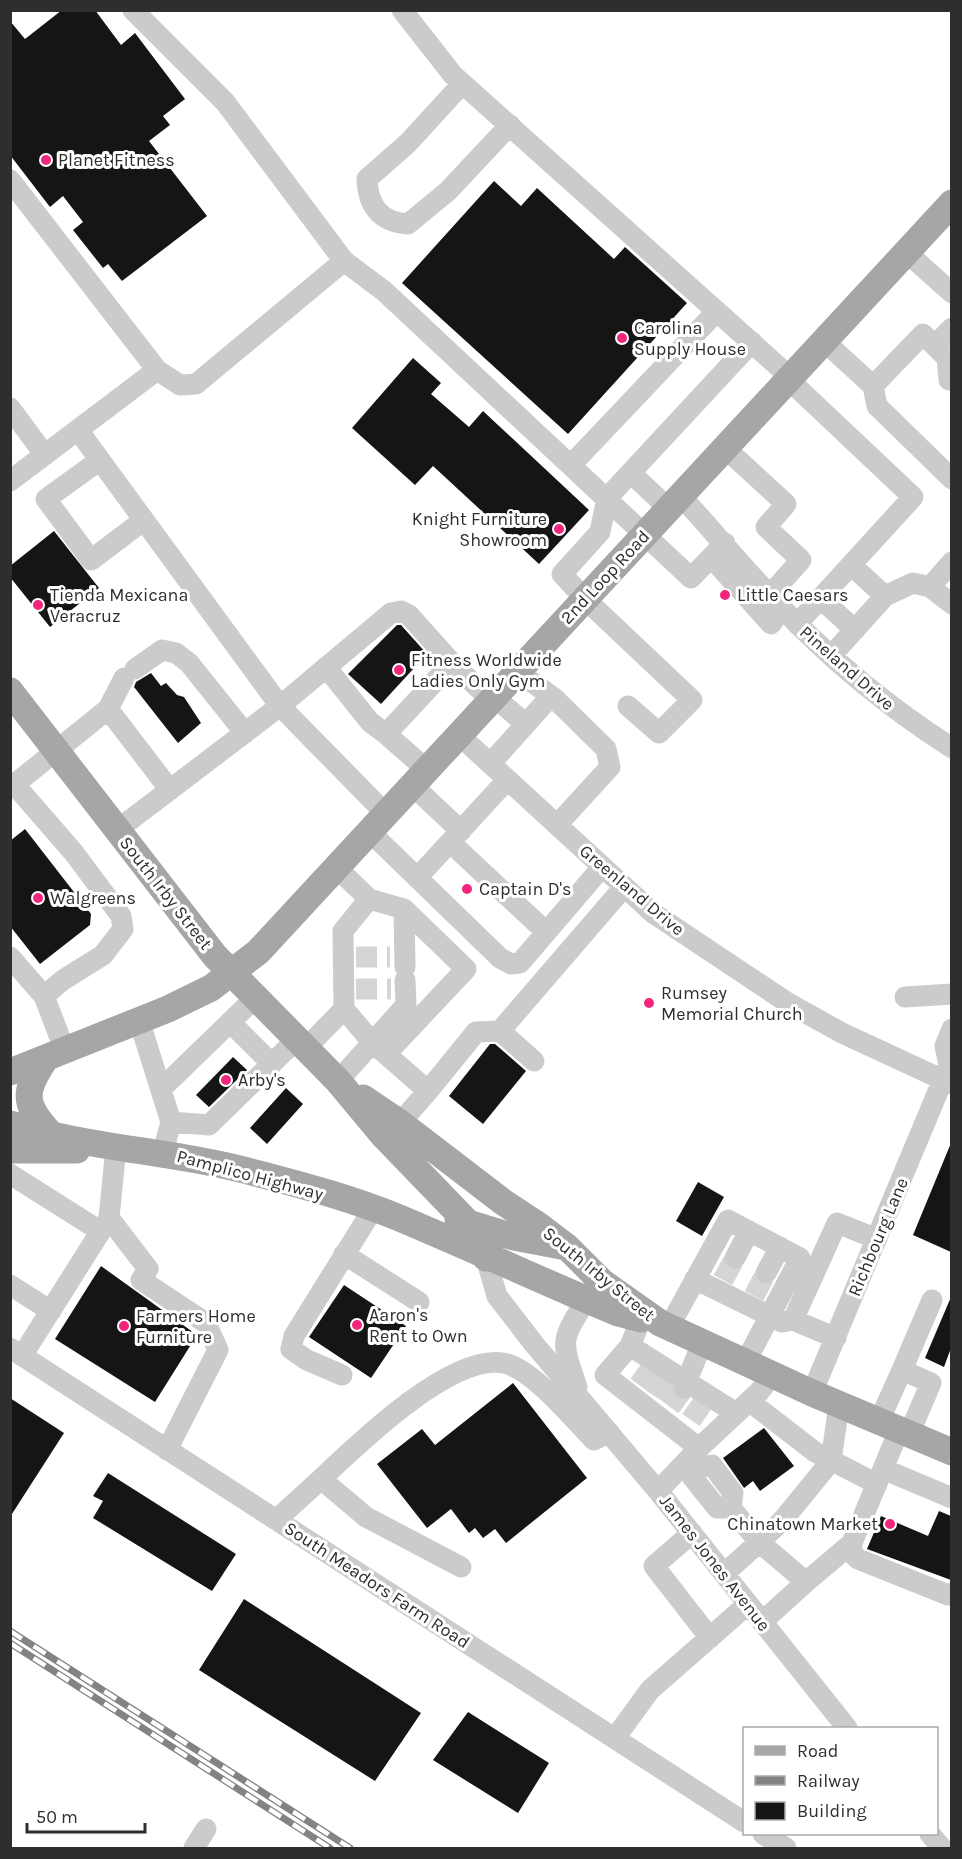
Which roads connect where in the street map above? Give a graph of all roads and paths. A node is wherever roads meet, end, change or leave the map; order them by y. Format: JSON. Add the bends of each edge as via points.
{"nodes":[{"id":1,"x":133,"y":10,"type":"edge"},
{"id":2,"x":402,"y":10,"type":"edge"},
{"id":3,"x":462,"y":84,"type":"junction"},
{"id":4,"x":510,"y":125,"type":"junction"},
{"id":5,"x":10,"y":180,"type":"edge"},
{"id":6,"x":951,"y":203,"type":"edge"},
{"id":7,"x":906,"y":252,"type":"junction"},
{"id":8,"x":344,"y":261,"type":"junction"},
{"id":9,"x":951,"y":293,"type":"edge"},
{"id":10,"x":717,"y":311,"type":"junction"},
{"id":11,"x":951,"y":328,"type":"edge"},
{"id":12,"x":824,"y":341,"type":"junction"},
{"id":13,"x":752,"y":342,"type":"junction"},
{"id":14,"x":948,"y":362,"type":"edge"},
{"id":15,"x":157,"y":370,"type":"junction"},
{"id":16,"x":789,"y":378,"type":"junction"},
{"id":17,"x":873,"y":386,"type":"junction"},
{"id":18,"x":12,"y":411,"type":"edge"},
{"id":19,"x":78,"y":430,"type":"junction"},
{"id":20,"x":725,"y":448,"type":"junction"},
{"id":21,"x":45,"y":455,"type":"junction"},
{"id":22,"x":100,"y":460,"type":"junction"},
{"id":23,"x":571,"y":465,"type":"junction"},
{"id":24,"x":631,"y":472,"type":"junction"},
{"id":25,"x":951,"y":479,"type":"edge"},
{"id":26,"x":10,"y":481,"type":"edge"},
{"id":27,"x":607,"y":498,"type":"junction"},
{"id":28,"x":675,"y":502,"type":"junction"},
{"id":29,"x":144,"y":520,"type":"junction"},
{"id":30,"x":600,"y":532,"type":"junction"},
{"id":31,"x":645,"y":534,"type":"junction"},
{"id":32,"x":718,"y":550,"type":"junction"},
{"id":33,"x":626,"y":556,"type":"junction"},
{"id":34,"x":951,"y":562,"type":"edge"},
{"id":35,"x":851,"y":565,"type":"junction"},
{"id":36,"x":930,"y":587,"type":"junction"},
{"id":37,"x":885,"y":596,"type":"junction"},
{"id":38,"x":820,"y":598,"type":"junction"},
{"id":39,"x":585,"y":599,"type":"junction"},
{"id":40,"x":776,"y":602,"type":"junction"},
{"id":41,"x":951,"y":604,"type":"edge"},
{"id":42,"x":797,"y":624,"type":"junction"},
{"id":43,"x":855,"y":630,"type":"junction"},
{"id":44,"x":831,"y":656,"type":"junction"},
{"id":45,"x":452,"y":663,"type":"junction"},
{"id":46,"x":326,"y":667,"type":"junction"},
{"id":47,"x":518,"y":672,"type":"junction"},
{"id":48,"x":10,"y":691,"type":"edge"},
{"id":49,"x":551,"y":696,"type":"junction"},
{"id":50,"x":493,"y":698,"type":"junction"},
{"id":51,"x":280,"y":706,"type":"junction"},
{"id":52,"x":628,"y":706,"type":"dead end"},
{"id":53,"x":108,"y":709,"type":"junction"},
{"id":54,"x":526,"y":724,"type":"junction"},
{"id":55,"x":245,"y":733,"type":"junction"},
{"id":56,"x":386,"y":734,"type":"junction"},
{"id":57,"x":459,"y":735,"type":"junction"},
{"id":58,"x":951,"y":748,"type":"edge"},
{"id":59,"x":57,"y":752,"type":"junction"},
{"id":60,"x":490,"y":764,"type":"junction"},
{"id":61,"x":419,"y":777,"type":"junction"},
{"id":62,"x":507,"y":780,"type":"junction"},
{"id":63,"x":14,"y":781,"type":"edge"},
{"id":64,"x":170,"y":790,"type":"junction"},
{"id":65,"x":378,"y":823,"type":"junction"},
{"id":66,"x":557,"y":825,"type":"junction"},
{"id":67,"x":117,"y":830,"type":"junction"},
{"id":68,"x":456,"y":836,"type":"junction"},
{"id":69,"x":336,"y":867,"type":"junction"},
{"id":70,"x":602,"y":867,"type":"junction"},
{"id":71,"x":417,"y":878,"type":"junction"},
{"id":72,"x":624,"y":887,"type":"junction"},
{"id":73,"x":369,"y":899,"type":"junction"},
{"id":74,"x":404,"y":909,"type":"junction"},
{"id":75,"x":546,"y":932,"type":"junction"},
{"id":76,"x":10,"y":957,"type":"edge"},
{"id":77,"x":231,"y":974,"type":"junction"},
{"id":78,"x":951,"y":994,"type":"edge"},
{"id":79,"x":44,"y":996,"type":"junction"},
{"id":80,"x":348,"y":996,"type":"junction"},
{"id":81,"x":905,"y":997,"type":"dead end"},
{"id":82,"x":254,"y":999,"type":"junction"},
{"id":83,"x":139,"y":1020,"type":"junction"},
{"id":84,"x":230,"y":1022,"type":"junction"},
{"id":85,"x":951,"y":1029,"type":"edge"},
{"id":86,"x":500,"y":1031,"type":"junction"},
{"id":87,"x":300,"y":1045,"type":"junction"},
{"id":88,"x":379,"y":1048,"type":"junction"},
{"id":89,"x":55,"y":1054,"type":"junction"},
{"id":90,"x":534,"y":1061,"type":"dead end"},
{"id":91,"x":272,"y":1064,"type":"junction"},
{"id":92,"x":10,"y":1072,"type":"edge"},
{"id":93,"x":949,"y":1073,"type":"edge"},
{"id":94,"x":338,"y":1082,"type":"junction"},
{"id":95,"x":161,"y":1089,"type":"junction"},
{"id":96,"x":428,"y":1090,"type":"junction"},
{"id":97,"x":171,"y":1122,"type":"junction"},
{"id":98,"x":400,"y":1123,"type":"junction"},
{"id":99,"x":10,"y":1124,"type":"edge"},
{"id":100,"x":49,"y":1132,"type":"junction"},
{"id":101,"x":109,"y":1146,"type":"junction"},
{"id":102,"x":10,"y":1150,"type":"edge"},
{"id":103,"x":163,"y":1152,"type":"junction"},
{"id":104,"x":10,"y":1174,"type":"edge"},
{"id":105,"x":384,"y":1213,"type":"junction"},
{"id":106,"x":468,"y":1222,"type":"junction"},
{"id":107,"x":105,"y":1225,"type":"junction"},
{"id":108,"x":749,"y":1231,"type":"junction"},
{"id":109,"x":877,"y":1239,"type":"junction"},
{"id":110,"x":567,"y":1247,"type":"junction"},
{"id":111,"x":780,"y":1247,"type":"junction"},
{"id":112,"x":344,"y":1254,"type":"junction"},
{"id":113,"x":486,"y":1258,"type":"junction"},
{"id":114,"x":735,"y":1258,"type":"tunnel mouth"},
{"id":115,"x":766,"y":1273,"type":"tunnel mouth"},
{"id":116,"x":695,"y":1279,"type":"junction"},
{"id":117,"x":10,"y":1285,"type":"edge"},
{"id":118,"x":586,"y":1300,"type":"junction"},
{"id":119,"x":932,"y":1300,"type":"dead end"},
{"id":120,"x":419,"y":1302,"type":"dead end"},
{"id":121,"x":51,"y":1311,"type":"junction"},
{"id":122,"x":769,"y":1317,"type":"junction"},
{"id":123,"x":793,"y":1320,"type":"junction"},
{"id":124,"x":656,"y":1323,"type":"junction"},
{"id":125,"x":836,"y":1338,"type":"junction"},
{"id":126,"x":702,"y":1343,"type":"junction"},
{"id":127,"x":630,"y":1346,"type":"junction"},
{"id":128,"x":16,"y":1352,"type":"edge"},
{"id":129,"x":745,"y":1363,"type":"junction"},
{"id":130,"x":902,"y":1370,"type":"junction"},
{"id":131,"x":342,"y":1375,"type":"dead end"},
{"id":132,"x":670,"y":1375,"type":"junction"},
{"id":133,"x":772,"y":1375,"type":"junction"},
{"id":134,"x":812,"y":1393,"type":"junction"},
{"id":135,"x":581,"y":1399,"type":"junction"},
{"id":136,"x":839,"y":1405,"type":"junction"},
{"id":137,"x":743,"y":1407,"type":"junction"},
{"id":138,"x":896,"y":1428,"type":"junction"},
{"id":139,"x":609,"y":1432,"type":"junction"},
{"id":140,"x":167,"y":1450,"type":"junction"},
{"id":141,"x":951,"y":1452,"type":"edge"},
{"id":142,"x":695,"y":1458,"type":"junction"},
{"id":143,"x":831,"y":1461,"type":"junction"},
{"id":144,"x":880,"y":1477,"type":"junction"},
{"id":145,"x":321,"y":1479,"type":"junction"},
{"id":146,"x":658,"y":1491,"type":"junction"},
{"id":147,"x":951,"y":1498,"type":"edge"},
{"id":148,"x":276,"y":1520,"type":"junction"},
{"id":149,"x":692,"y":1533,"type":"junction"},
{"id":150,"x":759,"y":1542,"type":"junction"},
{"id":151,"x":852,"y":1543,"type":"junction"},
{"id":152,"x":461,"y":1567,"type":"dead end"},
{"id":153,"x":724,"y":1574,"type":"junction"},
{"id":154,"x":806,"y":1582,"type":"junction"},
{"id":155,"x":951,"y":1593,"type":"edge"},
{"id":156,"x":748,"y":1604,"type":"junction"},
{"id":157,"x":762,"y":1622,"type":"junction"},
{"id":158,"x":710,"y":1638,"type":"junction"},
{"id":159,"x":846,"y":1727,"type":"edge"},
{"id":160,"x":615,"y":1738,"type":"junction"},
{"id":161,"x":743,"y":1821,"type":"edge"},
{"id":162,"x":206,"y":1829,"type":"dead end"},
{"id":163,"x":766,"y":1835,"type":"edge"},
{"id":164,"x":932,"y":1835,"type":"edge"},
{"id":165,"x":194,"y":1848,"type":"edge"},
{"id":166,"x":786,"y":1848,"type":"edge"},
{"id":167,"x":942,"y":1848,"type":"edge"}],
"edges":[{"from":1,"to":8,"type":"street","via":[[225,102]]},
{"from":2,"to":3,"type":"street"},
{"from":3,"to":4,"type":"street"},
{"from":3,"to":4,"type":"street","via":[[408,143],[367,179],[368,195],[378,212],[392,223],[408,224],[448,190]]},
{"from":4,"to":10,"type":"street"},
{"from":5,"to":15,"type":"street"},
{"from":6,"to":7,"type":"main road","name":"2nd Loop Road"},
{"from":7,"to":9,"type":"street"},
{"from":7,"to":12,"type":"main road","name":"2nd Loop Road"},
{"from":8,"to":15,"type":"street","via":[[196,384],[180,385]]},
{"from":8,"to":23,"type":"street","via":[[384,291]]},
{"from":10,"to":13,"type":"street"},
{"from":10,"to":23,"type":"street"},
{"from":11,"to":14,"type":"street"},
{"from":12,"to":16,"type":"main road","name":"2nd Loop Road"},
{"from":12,"to":17,"type":"street"},
{"from":13,"to":16,"type":"street"},
{"from":13,"to":24,"type":"street"},
{"from":14,"to":17,"type":"street","via":[[923,334]]},
{"from":15,"to":19,"type":"street"},
{"from":16,"to":20,"type":"main road","name":"2nd Loop Road"},
{"from":16,"to":35,"type":"street","via":[[913,497]]},
{"from":17,"to":25,"type":"street","via":[[877,406]]},
{"from":18,"to":21,"type":"street"},
{"from":19,"to":21,"type":"street"},
{"from":19,"to":22,"type":"street"},
{"from":20,"to":28,"type":"main road","name":"2nd Loop Road"},
{"from":20,"to":40,"type":"street","via":[[786,504],[766,527],[801,560]]},
{"from":21,"to":26,"type":"street"},
{"from":22,"to":29,"type":"street"},
{"from":22,"to":29,"type":"street","via":[[46,499],[91,560]]},
{"from":23,"to":27,"type":"street"},
{"from":24,"to":27,"type":"street"},
{"from":24,"to":28,"type":"street","name":"Pineland Drive"},
{"from":27,"to":30,"type":"street"},
{"from":27,"to":31,"type":"street"},
{"from":28,"to":31,"type":"main road","name":"2nd Loop Road"},
{"from":28,"to":32,"type":"street","name":"Pineland Drive"},
{"from":29,"to":51,"type":"street"},
{"from":30,"to":33,"type":"street"},
{"from":30,"to":39,"type":"street","via":[[562,574]]},
{"from":31,"to":32,"type":"street","via":[[691,578]]},
{"from":31,"to":33,"type":"main road","name":"2nd Loop Road"},
{"from":32,"to":40,"type":"street","name":"Pineland Drive"},
{"from":32,"to":40,"type":"street","via":[[771,624]]},
{"from":33,"to":39,"type":"main road","name":"2nd Loop Road"},
{"from":34,"to":36,"type":"street"},
{"from":35,"to":37,"type":"street"},
{"from":35,"to":38,"type":"street"},
{"from":36,"to":37,"type":"street","via":[[913,584]]},
{"from":36,"to":41,"type":"street"},
{"from":37,"to":43,"type":"street"},
{"from":38,"to":42,"type":"street"},
{"from":38,"to":43,"type":"street"},
{"from":39,"to":47,"type":"main road","name":"2nd Loop Road"},
{"from":39,"to":52,"type":"street","via":[[692,700],[659,733]]},
{"from":40,"to":42,"type":"street","name":"Pineland Drive"},
{"from":42,"to":44,"type":"street","name":"Pineland Drive"},
{"from":43,"to":44,"type":"street"},
{"from":44,"to":58,"type":"street","name":"Pineland Drive","via":[[880,699]]},
{"from":45,"to":46,"type":"street","via":[[401,611],[391,613]]},
{"from":45,"to":50,"type":"street"},
{"from":45,"to":56,"type":"street"},
{"from":46,"to":51,"type":"street"},
{"from":46,"to":56,"type":"street","via":[[370,722]]},
{"from":47,"to":49,"type":"street"},
{"from":47,"to":50,"type":"main road","name":"2nd Loop Road"},
{"from":48,"to":59,"type":"main road","name":"South Irby Street"},
{"from":49,"to":54,"type":"street"},
{"from":49,"to":66,"type":"street","via":[[606,749],[610,767]]},
{"from":50,"to":54,"type":"street"},
{"from":50,"to":57,"type":"main road","name":"2nd Loop Road"},
{"from":51,"to":55,"type":"street"},
{"from":51,"to":65,"type":"street"},
{"from":53,"to":55,"type":"street","via":[[129,674],[162,650],[176,653],[189,663]]},
{"from":53,"to":59,"type":"street"},
{"from":53,"to":64,"type":"street"},
{"from":54,"to":60,"type":"street"},
{"from":55,"to":64,"type":"street"},
{"from":56,"to":61,"type":"street"},
{"from":57,"to":60,"type":"street","name":"Greenland Drive"},
{"from":57,"to":61,"type":"main road","name":"2nd Loop Road"},
{"from":59,"to":63,"type":"street"},
{"from":59,"to":67,"type":"main road","name":"South Irby Street"},
{"from":60,"to":62,"type":"street","name":"Greenland Drive"},
{"from":61,"to":65,"type":"main road","name":"2nd Loop Road"},
{"from":61,"to":68,"type":"street"},
{"from":62,"to":66,"type":"street","name":"Greenland Drive"},
{"from":62,"to":68,"type":"street"},
{"from":63,"to":79,"type":"street","via":[[121,916],[123,929],[103,955]]},
{"from":64,"to":67,"type":"street"},
{"from":65,"to":69,"type":"main road","name":"2nd Loop Road"},
{"from":65,"to":71,"type":"street"},
{"from":66,"to":70,"type":"street","name":"Greenland Drive"},
{"from":67,"to":77,"type":"main road","name":"South Irby Street"},
{"from":68,"to":71,"type":"street"},
{"from":68,"to":75,"type":"street"},
{"from":69,"to":73,"type":"street"},
{"from":69,"to":77,"type":"main road","name":"2nd Loop Road","via":[[258,952]]},
{"from":70,"to":72,"type":"street","name":"Greenland Drive"},
{"from":70,"to":75,"type":"street"},
{"from":71,"to":75,"type":"street","via":[[511,964],[520,963]]},
{"from":72,"to":86,"type":"street"},
{"from":72,"to":93,"type":"street","name":"Greenland Drive","via":[[653,913],[788,1003],[842,1033]]},
{"from":73,"to":74,"type":"street"},
{"from":73,"to":80,"type":"street","via":[[342,931],[349,957]]},
{"from":74,"to":88,"type":"street","via":[[400,973],[406,1005]]},
{"from":74,"to":88,"type":"street","via":[[466,969]]},
{"from":76,"to":79,"type":"street"},
{"from":77,"to":82,"type":"main road","name":"South Irby Street"},
{"from":77,"to":83,"type":"main road","via":[[211,988]]},
{"from":78,"to":81,"type":"street"},
{"from":79,"to":89,"type":"street"},
{"from":80,"to":87,"type":"street"},
{"from":80,"to":88,"type":"street"},
{"from":82,"to":84,"type":"street"},
{"from":82,"to":87,"type":"main road","name":"South Irby Street"},
{"from":83,"to":89,"type":"main road"},
{"from":83,"to":95,"type":"street"},
{"from":84,"to":91,"type":"street"},
{"from":84,"to":95,"type":"street"},
{"from":85,"to":93,"type":"street","via":[[945,1046]]},
{"from":86,"to":90,"type":"street"},
{"from":86,"to":96,"type":"street","via":[[476,1032]]},
{"from":87,"to":91,"type":"street"},
{"from":87,"to":94,"type":"main road","name":"South Irby Street"},
{"from":88,"to":94,"type":"street"},
{"from":88,"to":96,"type":"street"},
{"from":89,"to":92,"type":"main road"},
{"from":89,"to":100,"type":"main road","via":[[30,1083],[28,1099],[34,1116]]},
{"from":91,"to":97,"type":"street","via":[[209,1125]]},
{"from":93,"to":109,"type":"street","name":"Richbourg Lane"},
{"from":94,"to":98,"type":"main road","name":"South Irby Street"},
{"from":94,"to":106,"type":"main road","name":"South Irby Street","via":[[383,1136]]},
{"from":95,"to":97,"type":"street"},
{"from":96,"to":98,"type":"street"},
{"from":97,"to":103,"type":"street"},
{"from":98,"to":110,"type":"main road","name":"South Irby Street"},
{"from":99,"to":100,"type":"main road","name":"Pamplico Highway"},
{"from":100,"to":101,"type":"main road","name":"Pamplico Highway"},
{"from":101,"to":102,"type":"main road","name":"Pamplico Highway","via":[[87,1150]]},
{"from":101,"to":103,"type":"main road","name":"Pamplico Highway"},
{"from":101,"to":107,"type":"street"},
{"from":103,"to":105,"type":"main road","name":"Pamplico Highway","via":[[258,1174]]},
{"from":104,"to":107,"type":"street"},
{"from":105,"to":106,"type":"main road","name":"Pamplico Highway","via":[[438,1212]]},
{"from":105,"to":112,"type":"street"},
{"from":105,"to":113,"type":"main road","name":"Pamplico Highway"},
{"from":106,"to":110,"type":"main road","name":"Pamplico Highway","via":[[514,1237]]},
{"from":106,"to":113,"type":"main road","name":"South Irby Street"},
{"from":107,"to":121,"type":"street"},
{"from":107,"to":140,"type":"street","via":[[148,1269],[141,1280],[206,1323],[218,1350]]},
{"from":108,"to":111,"type":"street"},
{"from":108,"to":114,"type":"street"},
{"from":108,"to":116,"type":"street","via":[[728,1220]]},
{"from":109,"to":123,"type":"street","via":[[837,1222]]},
{"from":109,"to":125,"type":"street","name":"Richbourg Lane"},
{"from":110,"to":124,"type":"main road","name":"South Irby Street","via":[[602,1282]]},
{"from":111,"to":115,"type":"street"},
{"from":111,"to":122,"type":"street","via":[[801,1257]]},
{"from":112,"to":120,"type":"street"},
{"from":112,"to":131,"type":"street","via":[[294,1336],[291,1349]]},
{"from":113,"to":118,"type":"main road","name":"Pamplico Highway"},
{"from":113,"to":135,"type":"street","name":"James Jones Avenue","via":[[497,1296]]},
{"from":116,"to":122,"type":"street","via":[[720,1285],[751,1301]]},
{"from":116,"to":124,"type":"street"},
{"from":117,"to":121,"type":"street"},
{"from":118,"to":124,"type":"main road","name":"Pamplico Highway"},
{"from":118,"to":135,"type":"street","name":"James Jones Avenue","via":[[566,1334],[565,1352]]},
{"from":119,"to":130,"type":"street"},
{"from":121,"to":128,"type":"street"},
{"from":122,"to":123,"type":"street","via":[[782,1322]]},
{"from":122,"to":129,"type":"street"},
{"from":123,"to":125,"type":"street"},
{"from":124,"to":126,"type":"main road","name":"South Irby Street"},
{"from":124,"to":127,"type":"street"},
{"from":125,"to":134,"type":"street","name":"Richbourg Lane"},
{"from":126,"to":129,"type":"main road","name":"South Irby Street"},
{"from":126,"to":132,"type":"street"},
{"from":127,"to":132,"type":"street"},
{"from":127,"to":142,"type":"street","via":[[605,1375],[685,1426]]},
{"from":128,"to":140,"type":"street","name":"South Meadors Farm Road"},
{"from":129,"to":133,"type":"main road","name":"South Irby Street"},
{"from":130,"to":138,"type":"street"},
{"from":130,"to":138,"type":"street","via":[[931,1383]]},
{"from":132,"to":137,"type":"street","via":[[706,1399]]},
{"from":133,"to":134,"type":"main road","name":"South Irby Street"},
{"from":133,"to":137,"type":"street"},
{"from":134,"to":136,"type":"main road","name":"South Irby Street"},
{"from":135,"to":139,"type":"street","name":"James Jones Avenue"},
{"from":136,"to":138,"type":"main road","name":"South Irby Street"},
{"from":136,"to":143,"type":"street"},
{"from":137,"to":142,"type":"street"},
{"from":137,"to":143,"type":"street"},
{"from":138,"to":141,"type":"main road","name":"South Irby Street"},
{"from":138,"to":144,"type":"street"},
{"from":139,"to":145,"type":"street","via":[[594,1440],[537,1381],[504,1363],[468,1366],[385,1419]]},
{"from":139,"to":146,"type":"street","name":"James Jones Avenue"},
{"from":140,"to":148,"type":"street","name":"South Meadors Farm Road"},
{"from":142,"to":146,"type":"street"},
{"from":142,"to":150,"type":"street","via":[[711,1465],[733,1492],[731,1508]]},
{"from":143,"to":144,"type":"street"},
{"from":143,"to":150,"type":"street","via":[[782,1521]]},
{"from":144,"to":147,"type":"street"},
{"from":144,"to":151,"type":"street"},
{"from":145,"to":148,"type":"street"},
{"from":145,"to":152,"type":"street","via":[[366,1517]]},
{"from":146,"to":149,"type":"street","name":"James Jones Avenue"},
{"from":148,"to":160,"type":"street","name":"South Meadors Farm Road"},
{"from":149,"to":153,"type":"street","name":"James Jones Avenue"},
{"from":149,"to":158,"type":"street","via":[[654,1566]]},
{"from":150,"to":153,"type":"street"},
{"from":150,"to":154,"type":"street"},
{"from":151,"to":154,"type":"street"},
{"from":151,"to":155,"type":"street","via":[[852,1553],[858,1559]]},
{"from":153,"to":156,"type":"street","name":"James Jones Avenue"},
{"from":154,"to":157,"type":"street"},
{"from":156,"to":157,"type":"street","name":"James Jones Avenue"},
{"from":156,"to":158,"type":"street"},
{"from":157,"to":159,"type":"street","name":"James Jones Avenue"},
{"from":158,"to":160,"type":"street","via":[[650,1690]]},
{"from":160,"to":161,"type":"street","name":"South Meadors Farm Road"},
{"from":162,"to":165,"type":"street"},
{"from":163,"to":166,"type":"street"},
{"from":164,"to":167,"type":"street"}]}
